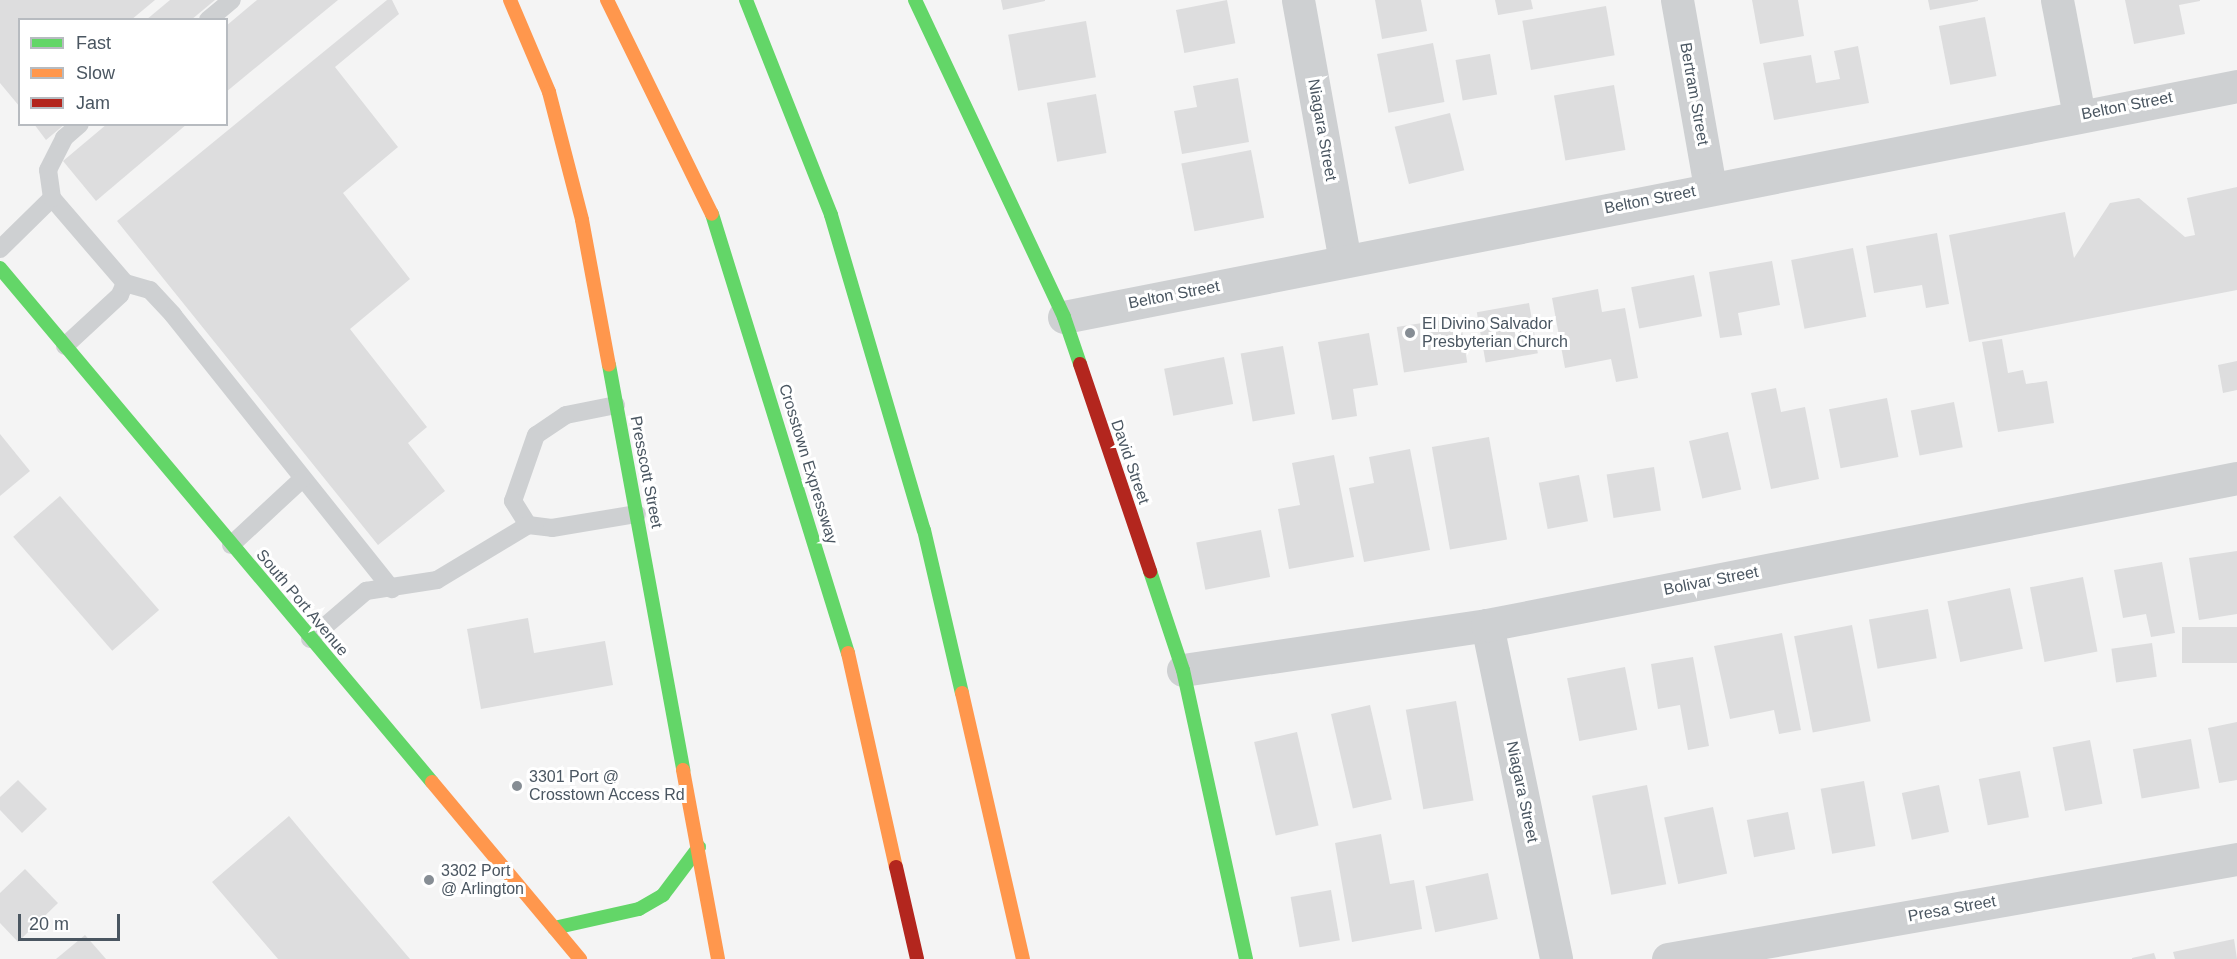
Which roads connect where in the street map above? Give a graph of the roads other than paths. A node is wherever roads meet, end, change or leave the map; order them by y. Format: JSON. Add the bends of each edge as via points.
{"nodes":[{"id":1,"x":232,"y":0,"type":"edge"},
{"id":2,"x":510,"y":0,"type":"edge"},
{"id":3,"x":607,"y":0,"type":"edge"},
{"id":4,"x":746,"y":0,"type":"edge"},
{"id":5,"x":915,"y":0,"type":"edge"},
{"id":6,"x":1298,"y":0,"type":"edge"},
{"id":7,"x":1677,"y":0,"type":"edge"},
{"id":8,"x":2057,"y":0,"type":"edge"},
{"id":9,"x":210,"y":18,"type":"edge"},
{"id":10,"x":2237,"y":86,"type":"edge"},
{"id":11,"x":2079,"y":115,"type":"junction"},
{"id":12,"x":78,"y":126,"type":"edge"},
{"id":13,"x":1710,"y":188,"type":"junction"},
{"id":14,"x":52,"y":198,"type":"junction"},
{"id":15,"x":0,"y":249,"type":"edge"},
{"id":16,"x":1345,"y":261,"type":"junction"},
{"id":17,"x":0,"y":268,"type":"edge"},
{"id":18,"x":125,"y":283,"type":"junction"},
{"id":19,"x":1064,"y":317,"type":"junction"},
{"id":20,"x":65,"y":346,"type":"junction"},
{"id":21,"x":616,"y":405,"type":"junction"},
{"id":22,"x":303,"y":478,"type":"junction"},
{"id":23,"x":2237,"y":478,"type":"edge"},
{"id":24,"x":637,"y":514,"type":"junction"},
{"id":25,"x":528,"y":525,"type":"junction"},
{"id":26,"x":231,"y":545,"type":"junction"},
{"id":27,"x":392,"y":589,"type":"junction"},
{"id":28,"x":1487,"y":625,"type":"junction"},
{"id":29,"x":310,"y":639,"type":"junction"},
{"id":30,"x":1183,"y":670,"type":"junction"},
{"id":31,"x":699,"y":847,"type":"junction"},
{"id":32,"x":2237,"y":859,"type":"edge"},
{"id":33,"x":712,"y":919,"type":"junction"},
{"id":34,"x":554,"y":928,"type":"junction"},
{"id":35,"x":579,"y":959,"type":"edge"},
{"id":36,"x":718,"y":959,"type":"edge"},
{"id":37,"x":730,"y":959,"type":"edge"},
{"id":38,"x":917,"y":959,"type":"edge"},
{"id":39,"x":1023,"y":959,"type":"edge"},
{"id":40,"x":1246,"y":959,"type":"edge"},
{"id":41,"x":1556,"y":959,"type":"edge"},
{"id":42,"x":1668,"y":959,"type":"edge"}],
"edges":[{"from":1,"to":9,"type":"lane"},
{"from":2,"to":21,"type":"main road","name":"Presscott Street","via":[[549,92],[582,220]]},
{"from":3,"to":38,"type":"main road","name":"Crosstown Expressway","via":[[709,203],[840,619]]},
{"from":4,"to":39,"type":"main road","via":[[831,215],[924,530]]},
{"from":5,"to":19,"type":"main road","name":"David Street"},
{"from":6,"to":16,"type":"street","name":"Niagara Street"},
{"from":7,"to":13,"type":"street","name":"Bertram Street"},
{"from":8,"to":11,"type":"street"},
{"from":10,"to":11,"type":"street","name":"Belton Street"},
{"from":11,"to":13,"type":"street","name":"Belton Street"},
{"from":12,"to":14,"type":"lane","via":[[64,138],[48,170]]},
{"from":13,"to":16,"type":"street","name":"Belton Street"},
{"from":14,"to":15,"type":"lane"},
{"from":14,"to":18,"type":"lane"},
{"from":16,"to":19,"type":"street","name":"Belton Street"},
{"from":17,"to":20,"type":"main road","name":"South Port Avenue"},
{"from":18,"to":20,"type":"lane","via":[[120,295]]},
{"from":18,"to":22,"type":"lane","via":[[150,290],[173,315]]},
{"from":19,"to":30,"type":"main road","name":"David Street"},
{"from":20,"to":26,"type":"main road","name":"South Port Avenue"},
{"from":21,"to":24,"type":"main road","name":"Presscott Street"},
{"from":21,"to":25,"type":"lane","via":[[566,416],[536,435],[513,501]]},
{"from":22,"to":26,"type":"lane"},
{"from":22,"to":27,"type":"lane"},
{"from":23,"to":28,"type":"street","name":"Bolivar Street"},
{"from":24,"to":25,"type":"lane","via":[[552,528]]},
{"from":24,"to":31,"type":"main road","name":"Presscott Street"},
{"from":25,"to":27,"type":"lane","via":[[437,580]]},
{"from":26,"to":29,"type":"main road","name":"South Port Avenue"},
{"from":27,"to":29,"type":"lane","via":[[366,591]]},
{"from":28,"to":30,"type":"street","name":"Bolivar Street"},
{"from":28,"to":41,"type":"street","name":"Niagara Street"},
{"from":29,"to":34,"type":"main road","name":"South Port Avenue"},
{"from":30,"to":40,"type":"main road","name":"David Street"},
{"from":31,"to":33,"type":"main road","name":"Presscott Street"},
{"from":31,"to":34,"type":"main road","via":[[663,895],[639,909]]},
{"from":32,"to":42,"type":"street","name":"Presa Street"},
{"from":33,"to":36,"type":"main road","name":"Presscott Street"},
{"from":33,"to":37,"type":"main road"},
{"from":34,"to":35,"type":"main road","name":"South Port Avenue"}]}
